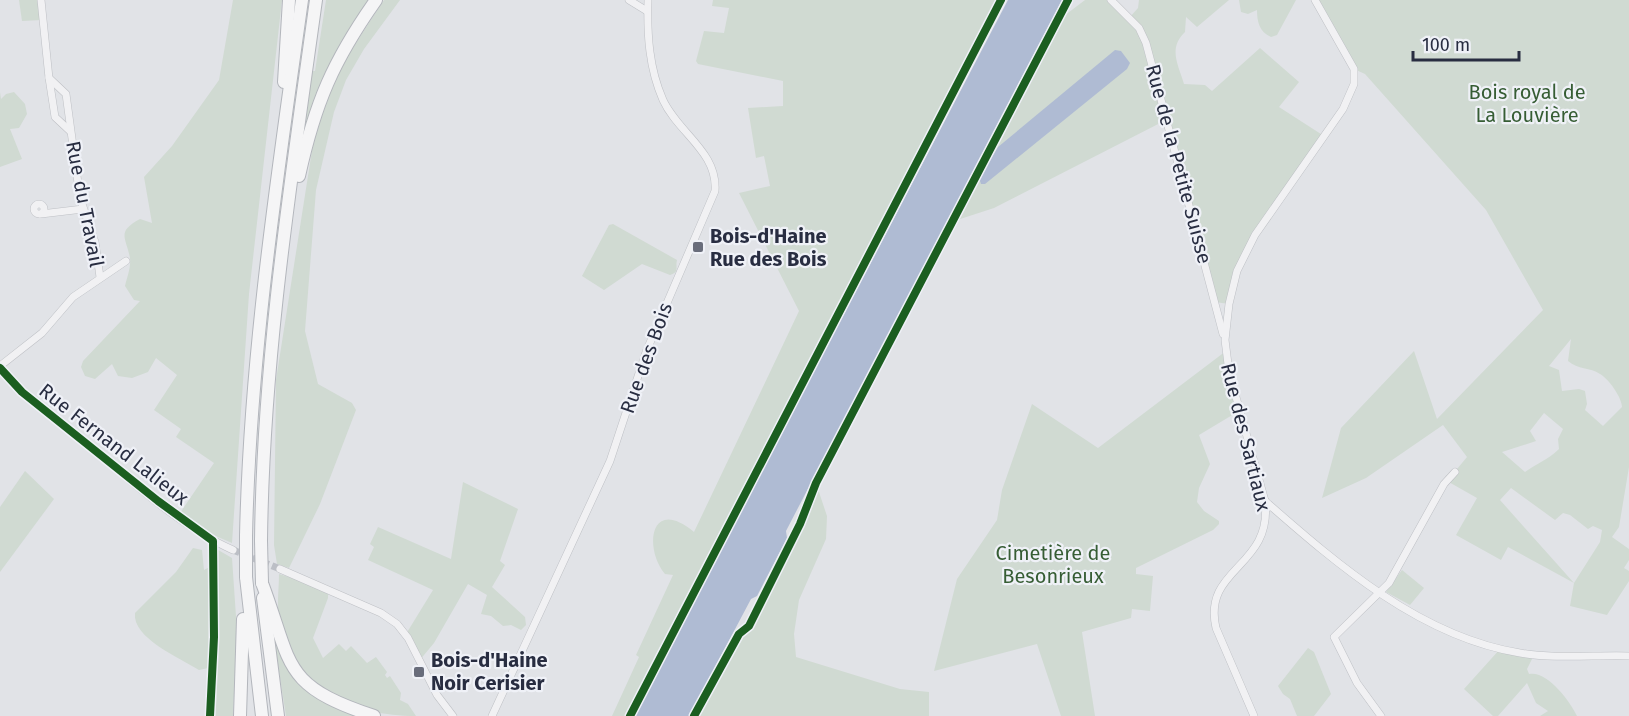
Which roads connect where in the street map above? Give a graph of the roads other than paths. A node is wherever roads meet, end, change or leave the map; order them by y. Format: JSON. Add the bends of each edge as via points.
{"nodes":[{"id":1,"x":41,"y":0,"type":"edge"},
{"id":2,"x":289,"y":0,"type":"edge"},
{"id":3,"x":302,"y":0,"type":"edge"},
{"id":4,"x":316,"y":0,"type":"edge"},
{"id":5,"x":376,"y":0,"type":"edge"},
{"id":6,"x":629,"y":0,"type":"edge"},
{"id":7,"x":648,"y":0,"type":"edge"},
{"id":8,"x":1112,"y":0,"type":"edge"},
{"id":9,"x":1315,"y":0,"type":"edge"},
{"id":10,"x":648,"y":10,"type":"junction"},
{"id":11,"x":49,"y":78,"type":"junction"},
{"id":12,"x":288,"y":100,"type":"junction"},
{"id":13,"x":70,"y":131,"type":"junction"},
{"id":14,"x":290,"y":195,"type":"junction"},
{"id":15,"x":83,"y":209,"type":"junction"},
{"id":16,"x":45,"y":212,"type":"dead end"},
{"id":17,"x":126,"y":261,"type":"dead end"},
{"id":18,"x":99,"y":277,"type":"junction"},
{"id":19,"x":1225,"y":340,"type":"junction"},
{"id":20,"x":0,"y":367,"type":"edge"},
{"id":21,"x":1455,"y":472,"type":"dead end"},
{"id":22,"x":1265,"y":501,"type":"junction"},
{"id":23,"x":213,"y":541,"type":"junction"},
{"id":24,"x":233,"y":550,"type":"tunnel mouth"},
{"id":25,"x":280,"y":569,"type":"tunnel mouth"},
{"id":26,"x":246,"y":577,"type":"junction"},
{"id":27,"x":262,"y":583,"type":"junction"},
{"id":28,"x":1380,"y":593,"type":"junction"},
{"id":29,"x":1629,"y":656,"type":"edge"},
{"id":30,"x":210,"y":716,"type":"edge"},
{"id":31,"x":240,"y":716,"type":"edge"},
{"id":32,"x":262,"y":716,"type":"edge"},
{"id":33,"x":278,"y":716,"type":"edge"},
{"id":34,"x":374,"y":716,"type":"edge"},
{"id":35,"x":453,"y":716,"type":"edge"},
{"id":36,"x":492,"y":716,"type":"edge"},
{"id":37,"x":1254,"y":716,"type":"edge"},
{"id":38,"x":1381,"y":716,"type":"edge"}],
"edges":[{"from":1,"to":11,"type":"street","name":"Rue du Travail"},
{"from":2,"to":12,"type":"highway","via":[[283,78]]},
{"from":3,"to":12,"type":"highway"},
{"from":4,"to":14,"type":"highway"},
{"from":5,"to":14,"type":"highway","via":[[329,75],[308,136],[298,182]]},
{"from":6,"to":10,"type":"street"},
{"from":7,"to":10,"type":"street","name":"Rue des Bois"},
{"from":8,"to":19,"type":"street","name":"Rue de la Petite Suisse","via":[[1139,28],[1146,44]]},
{"from":9,"to":19,"type":"street","name":"Rue des Sartiaux","via":[[1353,65],[1354,84],[1342,109],[1247,249],[1232,289]]},
{"from":10,"to":36,"type":"street","name":"Rue des Bois","via":[[650,62],[658,87],[668,109],[706,156],[715,191],[646,352],[610,461]]},
{"from":11,"to":13,"type":"street","name":"Rue du Travail","via":[[55,117]]},
{"from":11,"to":13,"type":"street","name":"Rue du Travail","via":[[66,94]]},
{"from":12,"to":26,"type":"highway","bridge":true,"via":[[250,413]]},
{"from":13,"to":15,"type":"street","name":"Rue du Travail"},
{"from":14,"to":27,"type":"highway","bridge":true,"via":[[266,405]]},
{"from":15,"to":16,"type":"street"},
{"from":15,"to":18,"type":"street","name":"Rue du Travail","via":[[95,242]]},
{"from":17,"to":18,"type":"street"},
{"from":18,"to":20,"type":"street","via":[[73,297],[42,333]]},
{"from":19,"to":22,"type":"street","name":"Rue des Sartiaux","via":[[1233,389]]},
{"from":20,"to":23,"type":"street","name":"Rue Fernand Lalieux","via":[[22,392]]},
{"from":21,"to":28,"type":"street","via":[[1444,484],[1398,570]]},
{"from":22,"to":28,"type":"street"},
{"from":22,"to":37,"type":"street","name":"Rue des Sartiaux","via":[[1262,538],[1222,585],[1214,606],[1216,628]]},
{"from":23,"to":24,"type":"street","name":"Rue Fernand Lalieux"},
{"from":23,"to":30,"type":"street"},
{"from":25,"to":35,"type":"street","via":[[391,619],[406,634],[437,695]]},
{"from":26,"to":31,"type":"highway","via":[[242,594]]},
{"from":26,"to":32,"type":"highway"},
{"from":27,"to":33,"type":"highway"},
{"from":27,"to":34,"type":"highway","via":[[280,642],[294,670],[321,695]]},
{"from":28,"to":29,"type":"street","via":[[1454,635],[1500,649],[1531,655]]},
{"from":28,"to":38,"type":"street","via":[[1338,631],[1334,640],[1357,683]]}]}
